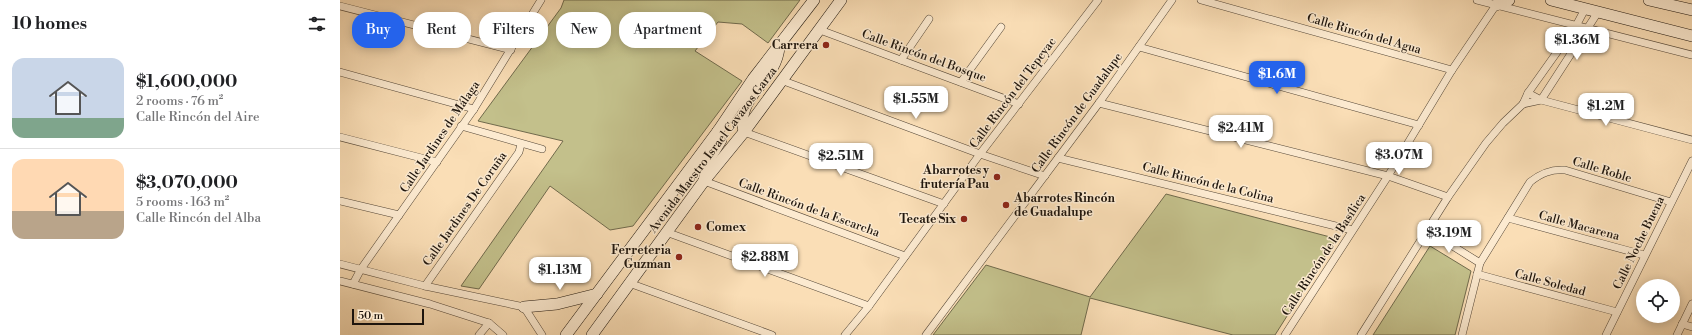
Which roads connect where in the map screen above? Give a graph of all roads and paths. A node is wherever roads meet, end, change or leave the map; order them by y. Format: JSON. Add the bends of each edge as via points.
{"nodes":[{"id":1,"x":541,"y":0,"type":"edge"},
{"id":2,"x":814,"y":0,"type":"edge"},
{"id":3,"x":841,"y":0,"type":"edge"},
{"id":4,"x":1098,"y":0,"type":"edge"},
{"id":5,"x":1172,"y":0,"type":"edge"},
{"id":6,"x":1201,"y":0,"type":"edge"},
{"id":7,"x":1477,"y":0,"type":"edge"},
{"id":8,"x":1509,"y":0,"type":"edge"},
{"id":9,"x":1551,"y":0,"type":"edge"},
{"id":10,"x":1649,"y":0,"type":"edge"},
{"id":11,"x":1496,"y":5,"type":"junction"},
{"id":12,"x":340,"y":6,"type":"edge"},
{"id":13,"x":1585,"y":8,"type":"junction"},
{"id":14,"x":1692,"y":10,"type":"edge"},
{"id":15,"x":1598,"y":12,"type":"junction"},
{"id":16,"x":929,"y":18,"type":"dead end"},
{"id":17,"x":1577,"y":24,"type":"junction"},
{"id":18,"x":1001,"y":27,"type":"dead end"},
{"id":19,"x":1587,"y":28,"type":"junction"},
{"id":20,"x":820,"y":30,"type":"junction"},
{"id":21,"x":1692,"y":36,"type":"edge"},
{"id":22,"x":779,"y":47,"type":"junction"},
{"id":23,"x":1139,"y":47,"type":"junction"},
{"id":24,"x":511,"y":50,"type":"junction"},
{"id":25,"x":1692,"y":55,"type":"edge"},
{"id":26,"x":901,"y":60,"type":"junction"},
{"id":27,"x":1452,"y":70,"type":"junction"},
{"id":28,"x":340,"y":72,"type":"edge"},
{"id":29,"x":781,"y":80,"type":"junction"},
{"id":30,"x":961,"y":82,"type":"junction"},
{"id":31,"x":1528,"y":93,"type":"junction"},
{"id":32,"x":1541,"y":100,"type":"junction"},
{"id":33,"x":1099,"y":103,"type":"junction"},
{"id":34,"x":1019,"y":104,"type":"junction"},
{"id":35,"x":1523,"y":104,"type":"junction"},
{"id":36,"x":474,"y":109,"type":"junction"},
{"id":37,"x":1419,"y":125,"type":"junction"},
{"id":38,"x":461,"y":126,"type":"junction"},
{"id":39,"x":718,"y":131,"type":"junction"},
{"id":40,"x":744,"y":132,"type":"junction"},
{"id":41,"x":340,"y":137,"type":"edge"},
{"id":42,"x":1692,"y":140,"type":"edge"},
{"id":43,"x":522,"y":144,"type":"junction"},
{"id":44,"x":542,"y":149,"type":"dead end"},
{"id":45,"x":980,"y":154,"type":"junction"},
{"id":46,"x":1058,"y":158,"type":"junction"},
{"id":47,"x":1692,"y":161,"type":"edge"},
{"id":48,"x":437,"y":162,"type":"junction"},
{"id":49,"x":1044,"y":176,"type":"junction"},
{"id":50,"x":1388,"y":176,"type":"junction"},
{"id":51,"x":704,"y":181,"type":"junction"},
{"id":52,"x":1448,"y":197,"type":"junction"},
{"id":53,"x":340,"y":201,"type":"edge"},
{"id":54,"x":1671,"y":202,"type":"junction"},
{"id":55,"x":944,"y":204,"type":"junction"},
{"id":56,"x":399,"y":215,"type":"junction"},
{"id":57,"x":1508,"y":218,"type":"junction"},
{"id":58,"x":1352,"y":230,"type":"junction"},
{"id":59,"x":1427,"y":230,"type":"junction"},
{"id":60,"x":666,"y":232,"type":"junction"},
{"id":61,"x":905,"y":256,"type":"junction"},
{"id":62,"x":1644,"y":256,"type":"junction"},
{"id":63,"x":1480,"y":263,"type":"junction"},
{"id":64,"x":340,"y":264,"type":"edge"},
{"id":65,"x":361,"y":269,"type":"junction"},
{"id":66,"x":1477,"y":274,"type":"junction"},
{"id":67,"x":340,"y":281,"type":"edge"},
{"id":68,"x":629,"y":283,"type":"junction"},
{"id":69,"x":353,"y":284,"type":"junction"},
{"id":70,"x":425,"y":286,"type":"junction"},
{"id":71,"x":597,"y":294,"type":"junction"},
{"id":72,"x":1692,"y":304,"type":"edge"},
{"id":73,"x":869,"y":306,"type":"junction"},
{"id":74,"x":524,"y":307,"type":"junction"},
{"id":75,"x":1618,"y":312,"type":"junction"},
{"id":76,"x":489,"y":323,"type":"junction"},
{"id":77,"x":1682,"y":324,"type":"junction"},
{"id":78,"x":1692,"y":327,"type":"edge"},
{"id":79,"x":1465,"y":334,"type":"edge"},
{"id":80,"x":480,"y":335,"type":"edge"},
{"id":81,"x":503,"y":335,"type":"edge"},
{"id":82,"x":542,"y":335,"type":"edge"},
{"id":83,"x":566,"y":335,"type":"edge"},
{"id":84,"x":592,"y":335,"type":"edge"},
{"id":85,"x":772,"y":335,"type":"edge"},
{"id":86,"x":845,"y":335,"type":"edge"},
{"id":87,"x":926,"y":335,"type":"edge"},
{"id":88,"x":1285,"y":335,"type":"edge"},
{"id":89,"x":1361,"y":335,"type":"edge"},
{"id":90,"x":1606,"y":335,"type":"edge"},
{"id":91,"x":1677,"y":335,"type":"edge"}],
"edges":[{"from":1,"to":24,"type":"street","name":"Calle Jardines de Málaga"},
{"from":2,"to":22,"type":"main road","name":"Avenida Maestro Israel Cavazos Garza"},
{"from":3,"to":20,"type":"main road","name":"Avenida Maestro Israel Cavazos Garza"},
{"from":4,"to":34,"type":"street","name":"Calle Rincón del Tepeyac"},
{"from":5,"to":23,"type":"street","name":"Calle Rincón de Guadalupe"},
{"from":6,"to":27,"type":"street","name":"Calle Rincón del Agua"},
{"from":7,"to":11,"type":"street"},
{"from":8,"to":11,"type":"main road"},
{"from":9,"to":13,"type":"main road"},
{"from":10,"to":14,"type":"main road"},
{"from":11,"to":17,"type":"street"},
{"from":11,"to":27,"type":"street","name":"Calle Rincón de la Basílica"},
{"from":12,"to":24,"type":"street"},
{"from":13,"to":15,"type":"main road"},
{"from":13,"to":17,"type":"street"},
{"from":15,"to":19,"type":"street"},
{"from":15,"to":21,"type":"main road"},
{"from":16,"to":26,"type":"street"},
{"from":17,"to":19,"type":"street"},
{"from":17,"to":31,"type":"street"},
{"from":18,"to":30,"type":"street"},
{"from":19,"to":25,"type":"street"},
{"from":19,"to":32,"type":"street"},
{"from":20,"to":26,"type":"street","name":"Calle Rincón del Bosque"},
{"from":20,"to":29,"type":"main road","name":"Avenida Maestro Israel Cavazos Garza"},
{"from":22,"to":39,"type":"main road","name":"Avenida Maestro Israel Cavazos Garza","via":[[753,79]]},
{"from":22,"to":40,"type":"main road","via":[[775,64],[747,104],[743,114]]},
{"from":23,"to":33,"type":"street","name":"Calle Rincón de Guadalupe"},
{"from":23,"to":37,"type":"street"},
{"from":24,"to":36,"type":"street","name":"Calle Jardines de Málaga"},
{"from":26,"to":30,"type":"street","name":"Calle Rincón del Bosque"},
{"from":27,"to":37,"type":"street","name":"Calle Rincón de la Basílica"},
{"from":28,"to":36,"type":"street"},
{"from":29,"to":40,"type":"main road","name":"Avenida Maestro Israel Cavazos Garza"},
{"from":29,"to":45,"type":"street"},
{"from":30,"to":34,"type":"street","name":"Calle Rincón del Bosque"},
{"from":31,"to":32,"type":"street"},
{"from":31,"to":35,"type":"street"},
{"from":32,"to":35,"type":"street"},
{"from":32,"to":42,"type":"street"},
{"from":33,"to":46,"type":"street","name":"Calle Rincón de Guadalupe"},
{"from":33,"to":50,"type":"street"},
{"from":34,"to":45,"type":"street","name":"Calle Rincón del Tepeyac"},
{"from":35,"to":52,"type":"street","via":[[1486,143]]},
{"from":36,"to":38,"type":"street","name":"Calle Jardines de Málaga"},
{"from":37,"to":50,"type":"street","name":"Calle Rincón de la Basílica"},
{"from":38,"to":43,"type":"street"},
{"from":38,"to":48,"type":"street","name":"Calle Jardines de Málaga"},
{"from":39,"to":51,"type":"main road","via":[[721,140],[708,161]]},
{"from":39,"to":71,"type":"main road","name":"Avenida Maestro Israel Cavazos Garza"},
{"from":40,"to":51,"type":"main road","name":"Avenida Maestro Israel Cavazos Garza"},
{"from":40,"to":55,"type":"street"},
{"from":41,"to":48,"type":"street"},
{"from":43,"to":44,"type":"street"},
{"from":43,"to":70,"type":"street","name":"Calle Jardines De Coruña","via":[[519,152]]},
{"from":45,"to":49,"type":"street"},
{"from":45,"to":55,"type":"street","name":"Calle Rincón del Tepeyac"},
{"from":46,"to":49,"type":"street","name":"Calle Rincón de Guadalupe"},
{"from":46,"to":58,"type":"street","name":"Calle Rincón de la Colina"},
{"from":47,"to":54,"type":"street","name":"Calle Noche Buena"},
{"from":48,"to":56,"type":"street","name":"Calle Jardines de Málaga"},
{"from":49,"to":87,"type":"street","name":"Calle Rincón de Guadalupe"},
{"from":50,"to":52,"type":"street"},
{"from":50,"to":58,"type":"street","name":"Calle Rincón de la Basílica"},
{"from":51,"to":60,"type":"main road","name":"Avenida Maestro Israel Cavazos Garza"},
{"from":51,"to":61,"type":"street","name":"Calle Rincón de la Escarcha"},
{"from":52,"to":59,"type":"street"},
{"from":53,"to":56,"type":"street"},
{"from":54,"to":57,"type":"street","name":"Calle Roble","via":[[1565,170],[1555,170],[1538,175],[1530,182]]},
{"from":54,"to":62,"type":"street","name":"Calle Noche Buena"},
{"from":55,"to":61,"type":"street","name":"Calle Rincón del Tepeyac"},
{"from":56,"to":65,"type":"street","name":"Calle Jardines de Málaga"},
{"from":57,"to":62,"type":"street","name":"Calle Macarena"},
{"from":57,"to":63,"type":"street","name":"Calle Roble"},
{"from":58,"to":88,"type":"street","name":"Calle Rincón de la Basílica"},
{"from":59,"to":63,"type":"street"},
{"from":59,"to":89,"type":"street"},
{"from":60,"to":68,"type":"main road","name":"Avenida Maestro Israel Cavazos Garza"},
{"from":60,"to":73,"type":"street"},
{"from":61,"to":73,"type":"street","name":"Calle Rincón del Tepeyac"},
{"from":62,"to":75,"type":"street","name":"Calle Noche Buena"},
{"from":63,"to":66,"type":"street","name":"Calle Roble"},
{"from":64,"to":65,"type":"street"},
{"from":65,"to":69,"type":"street","name":"Calle Jardines de Málaga"},
{"from":65,"to":70,"type":"street"},
{"from":66,"to":75,"type":"street","name":"Calle Soledad"},
{"from":66,"to":79,"type":"street","name":"Calle Roble"},
{"from":67,"to":69,"type":"street"},
{"from":68,"to":84,"type":"main road","name":"Avenida Maestro Israel Cavazos Garza"},
{"from":68,"to":85,"type":"street"},
{"from":69,"to":76,"type":"street","via":[[430,304]]},
{"from":70,"to":74,"type":"street"},
{"from":71,"to":74,"type":"main road","via":[[556,304]]},
{"from":71,"to":83,"type":"main road","name":"Avenida Maestro Israel Cavazos Garza"},
{"from":72,"to":77,"type":"street"},
{"from":73,"to":86,"type":"street","name":"Calle Rincón del Tepeyac"},
{"from":74,"to":82,"type":"street"},
{"from":75,"to":90,"type":"street","name":"Calle Noche Buena"},
{"from":76,"to":80,"type":"street"},
{"from":76,"to":81,"type":"street"},
{"from":77,"to":78,"type":"street"},
{"from":77,"to":91,"type":"street"}]}
